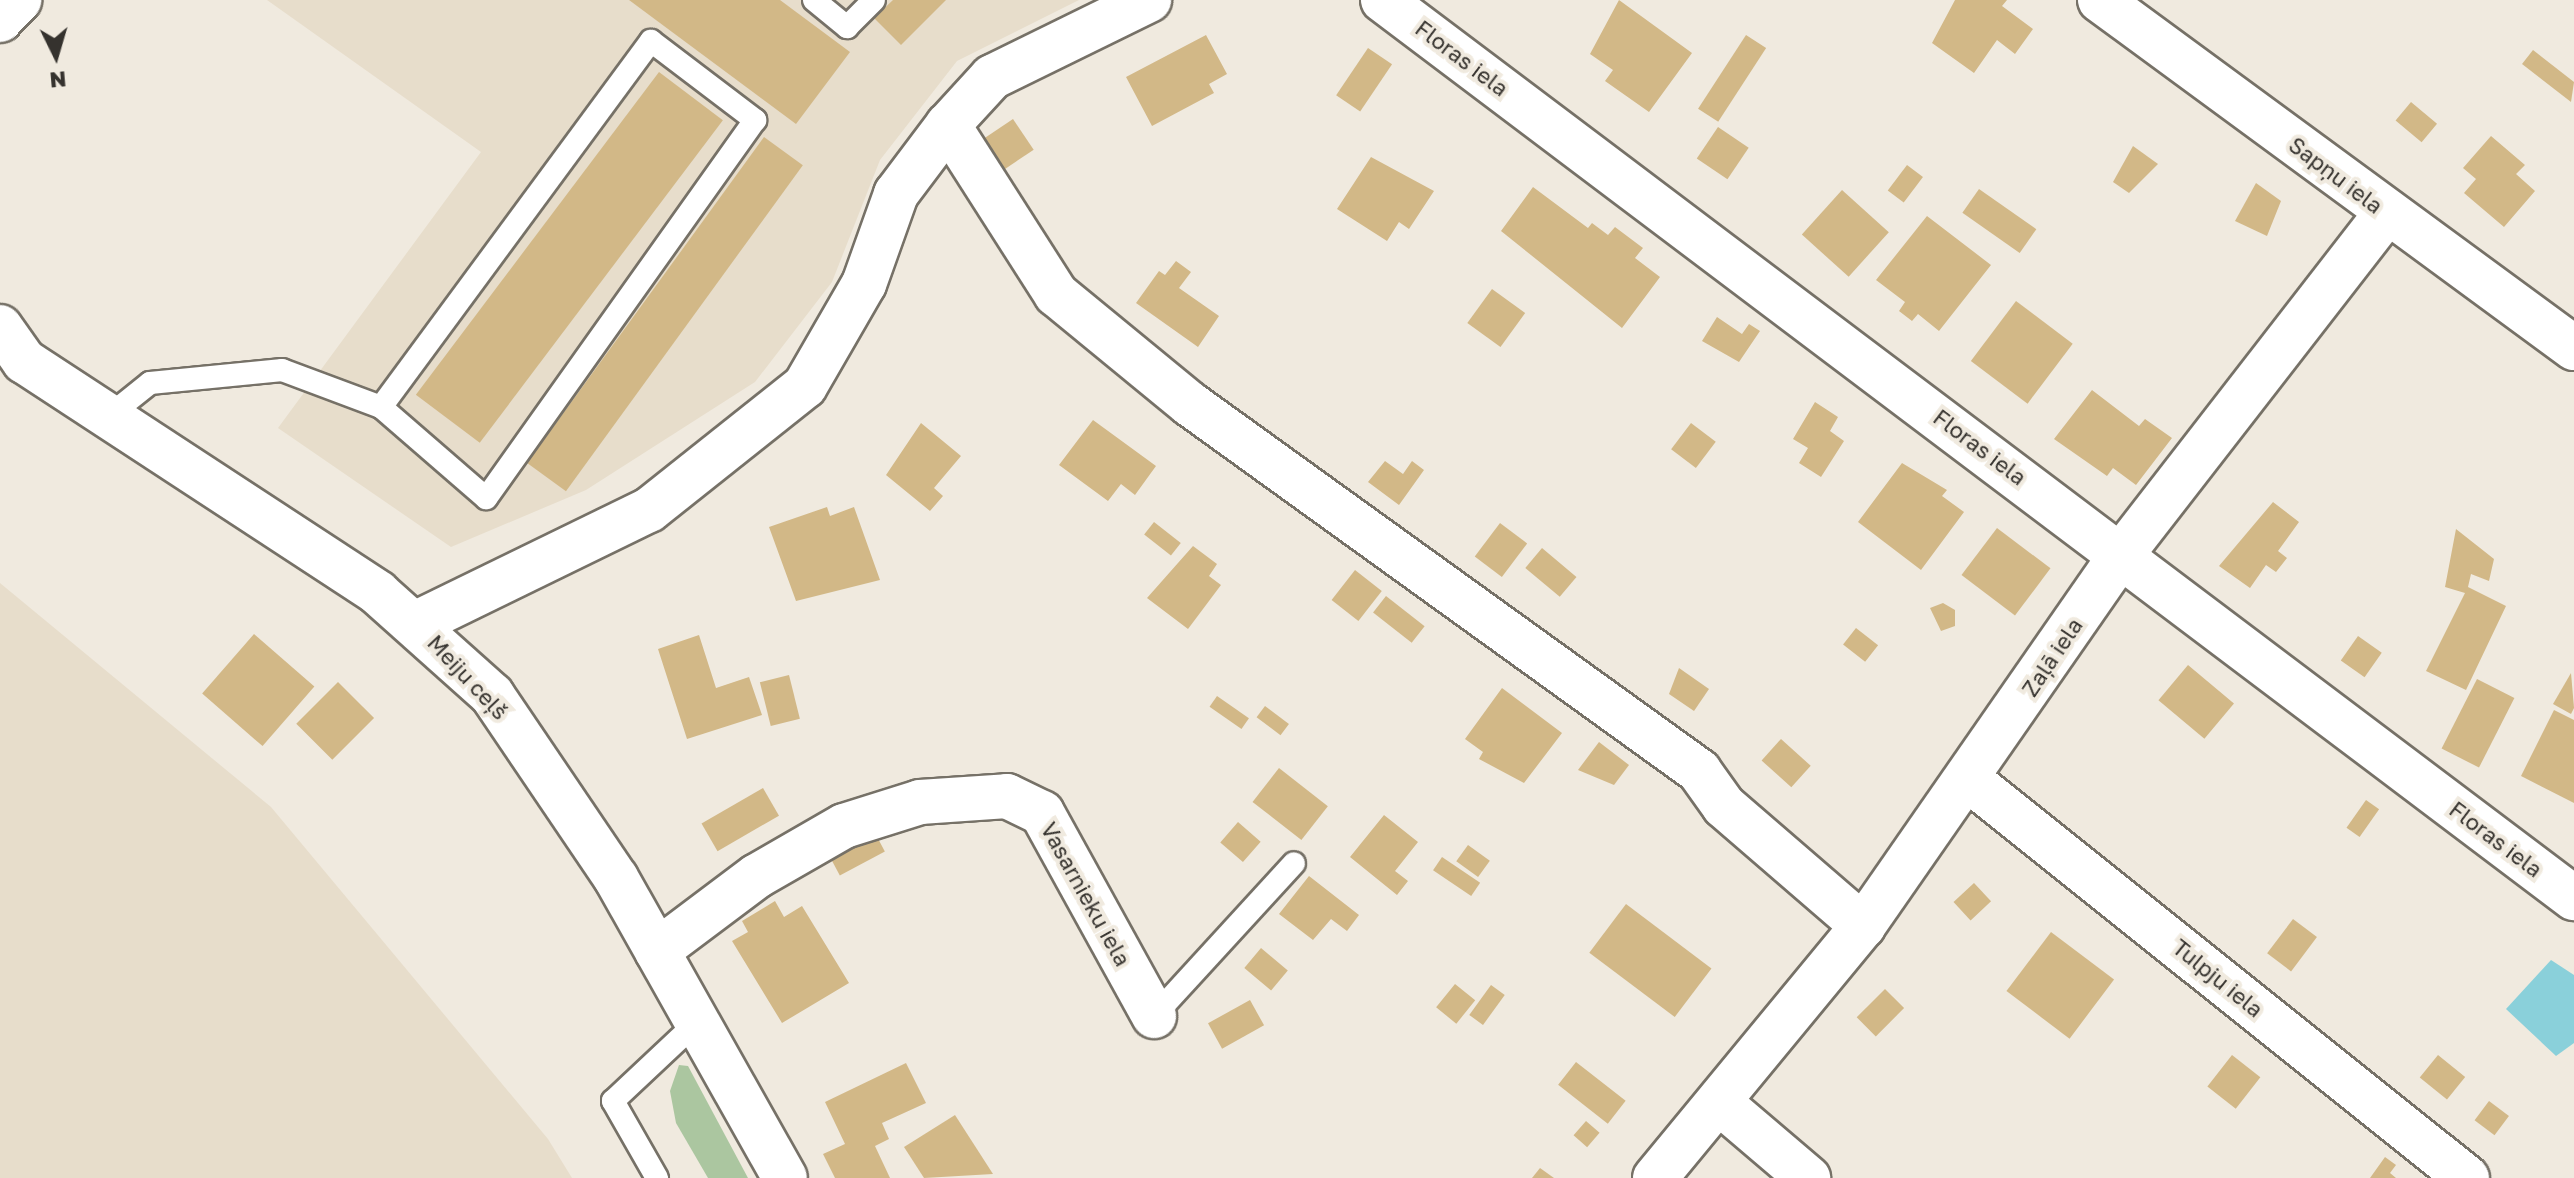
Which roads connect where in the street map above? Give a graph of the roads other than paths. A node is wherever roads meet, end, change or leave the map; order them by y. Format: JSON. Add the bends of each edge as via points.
{"nodes":[{"id":1,"x":19,"y":0,"type":"edge"},
{"id":2,"x":814,"y":0,"type":"edge"},
{"id":3,"x":874,"y":0,"type":"edge"},
{"id":4,"x":1149,"y":0,"type":"edge"},
{"id":5,"x":1383,"y":0,"type":"edge"},
{"id":6,"x":2100,"y":0,"type":"edge"},
{"id":7,"x":0,"y":20,"type":"edge"},
{"id":8,"x":948,"y":125,"type":"junction"},
{"id":9,"x":2387,"y":212,"type":"junction"},
{"id":10,"x":2574,"y":348,"type":"edge"},
{"id":11,"x":8,"y":350,"type":"edge"},
{"id":12,"x":381,"y":407,"type":"junction"},
{"id":13,"x":110,"y":415,"type":"junction"},
{"id":14,"x":2122,"y":554,"type":"junction"},
{"id":15,"x":417,"y":623,"type":"junction"},
{"id":16,"x":1968,"y":779,"type":"junction"},
{"id":17,"x":1294,"y":863,"type":"dead end"},
{"id":18,"x":2574,"y":898,"type":"edge"},
{"id":19,"x":1863,"y":926,"type":"junction"},
{"id":20,"x":657,"y":951,"type":"junction"},
{"id":21,"x":1154,"y":1016,"type":"joint"},
{"id":22,"x":697,"y":1022,"type":"junction"},
{"id":23,"x":1720,"y":1103,"type":"junction"},
{"id":24,"x":657,"y":1178,"type":"edge"},
{"id":25,"x":785,"y":1178,"type":"edge"},
{"id":26,"x":1655,"y":1178,"type":"edge"},
{"id":27,"x":1808,"y":1178,"type":"edge"},
{"id":28,"x":2467,"y":1178,"type":"edge"}],
"edges":[{"from":1,"to":7,"type":"street"},
{"from":2,"to":3,"type":"lane","via":[[847,27]]},
{"from":4,"to":8,"type":"street","via":[[992,77]]},
{"from":5,"to":14,"type":"street","name":"Floras iela"},
{"from":6,"to":9,"type":"street","name":"Sapņu iela"},
{"from":8,"to":15,"type":"street","via":[[896,194],[864,284],[805,386],[649,510]]},
{"from":8,"to":19,"type":"street","via":[[1056,294],[1190,404],[1699,771],[1724,806]]},
{"from":9,"to":10,"type":"street","name":"Sapņu iela"},
{"from":9,"to":14,"type":"street","name":"Zaļā iela"},
{"from":11,"to":13,"type":"street","name":"Meiju ceļš"},
{"from":12,"to":12,"type":"lane","via":[[651,41],[755,120],[486,498]]},
{"from":12,"to":13,"type":"lane","via":[[282,370],[150,383]]},
{"from":13,"to":15,"type":"street","name":"Meiju ceļš"},
{"from":14,"to":16,"type":"street","name":"Zaļā iela"},
{"from":14,"to":18,"type":"street","name":"Floras iela"},
{"from":15,"to":20,"type":"street","name":"Meiju ceļš","via":[[492,695]]},
{"from":16,"to":19,"type":"street","name":"Zaļā iela"},
{"from":16,"to":28,"type":"street","name":"Tulpju iela"},
{"from":17,"to":21,"type":"lane"},
{"from":19,"to":23,"type":"street","name":"Zaļā iela"},
{"from":20,"to":21,"type":"street","name":"Vasarnieku iela","via":[[757,876],[844,826],[920,802],[1007,796],[1042,813]]},
{"from":20,"to":22,"type":"street","name":"Meiju ceļš"},
{"from":22,"to":24,"type":"lane","via":[[613,1101]]},
{"from":22,"to":25,"type":"street","name":"Meiju ceļš"},
{"from":23,"to":26,"type":"street","name":"Zaļā iela"},
{"from":23,"to":27,"type":"street"}]}
